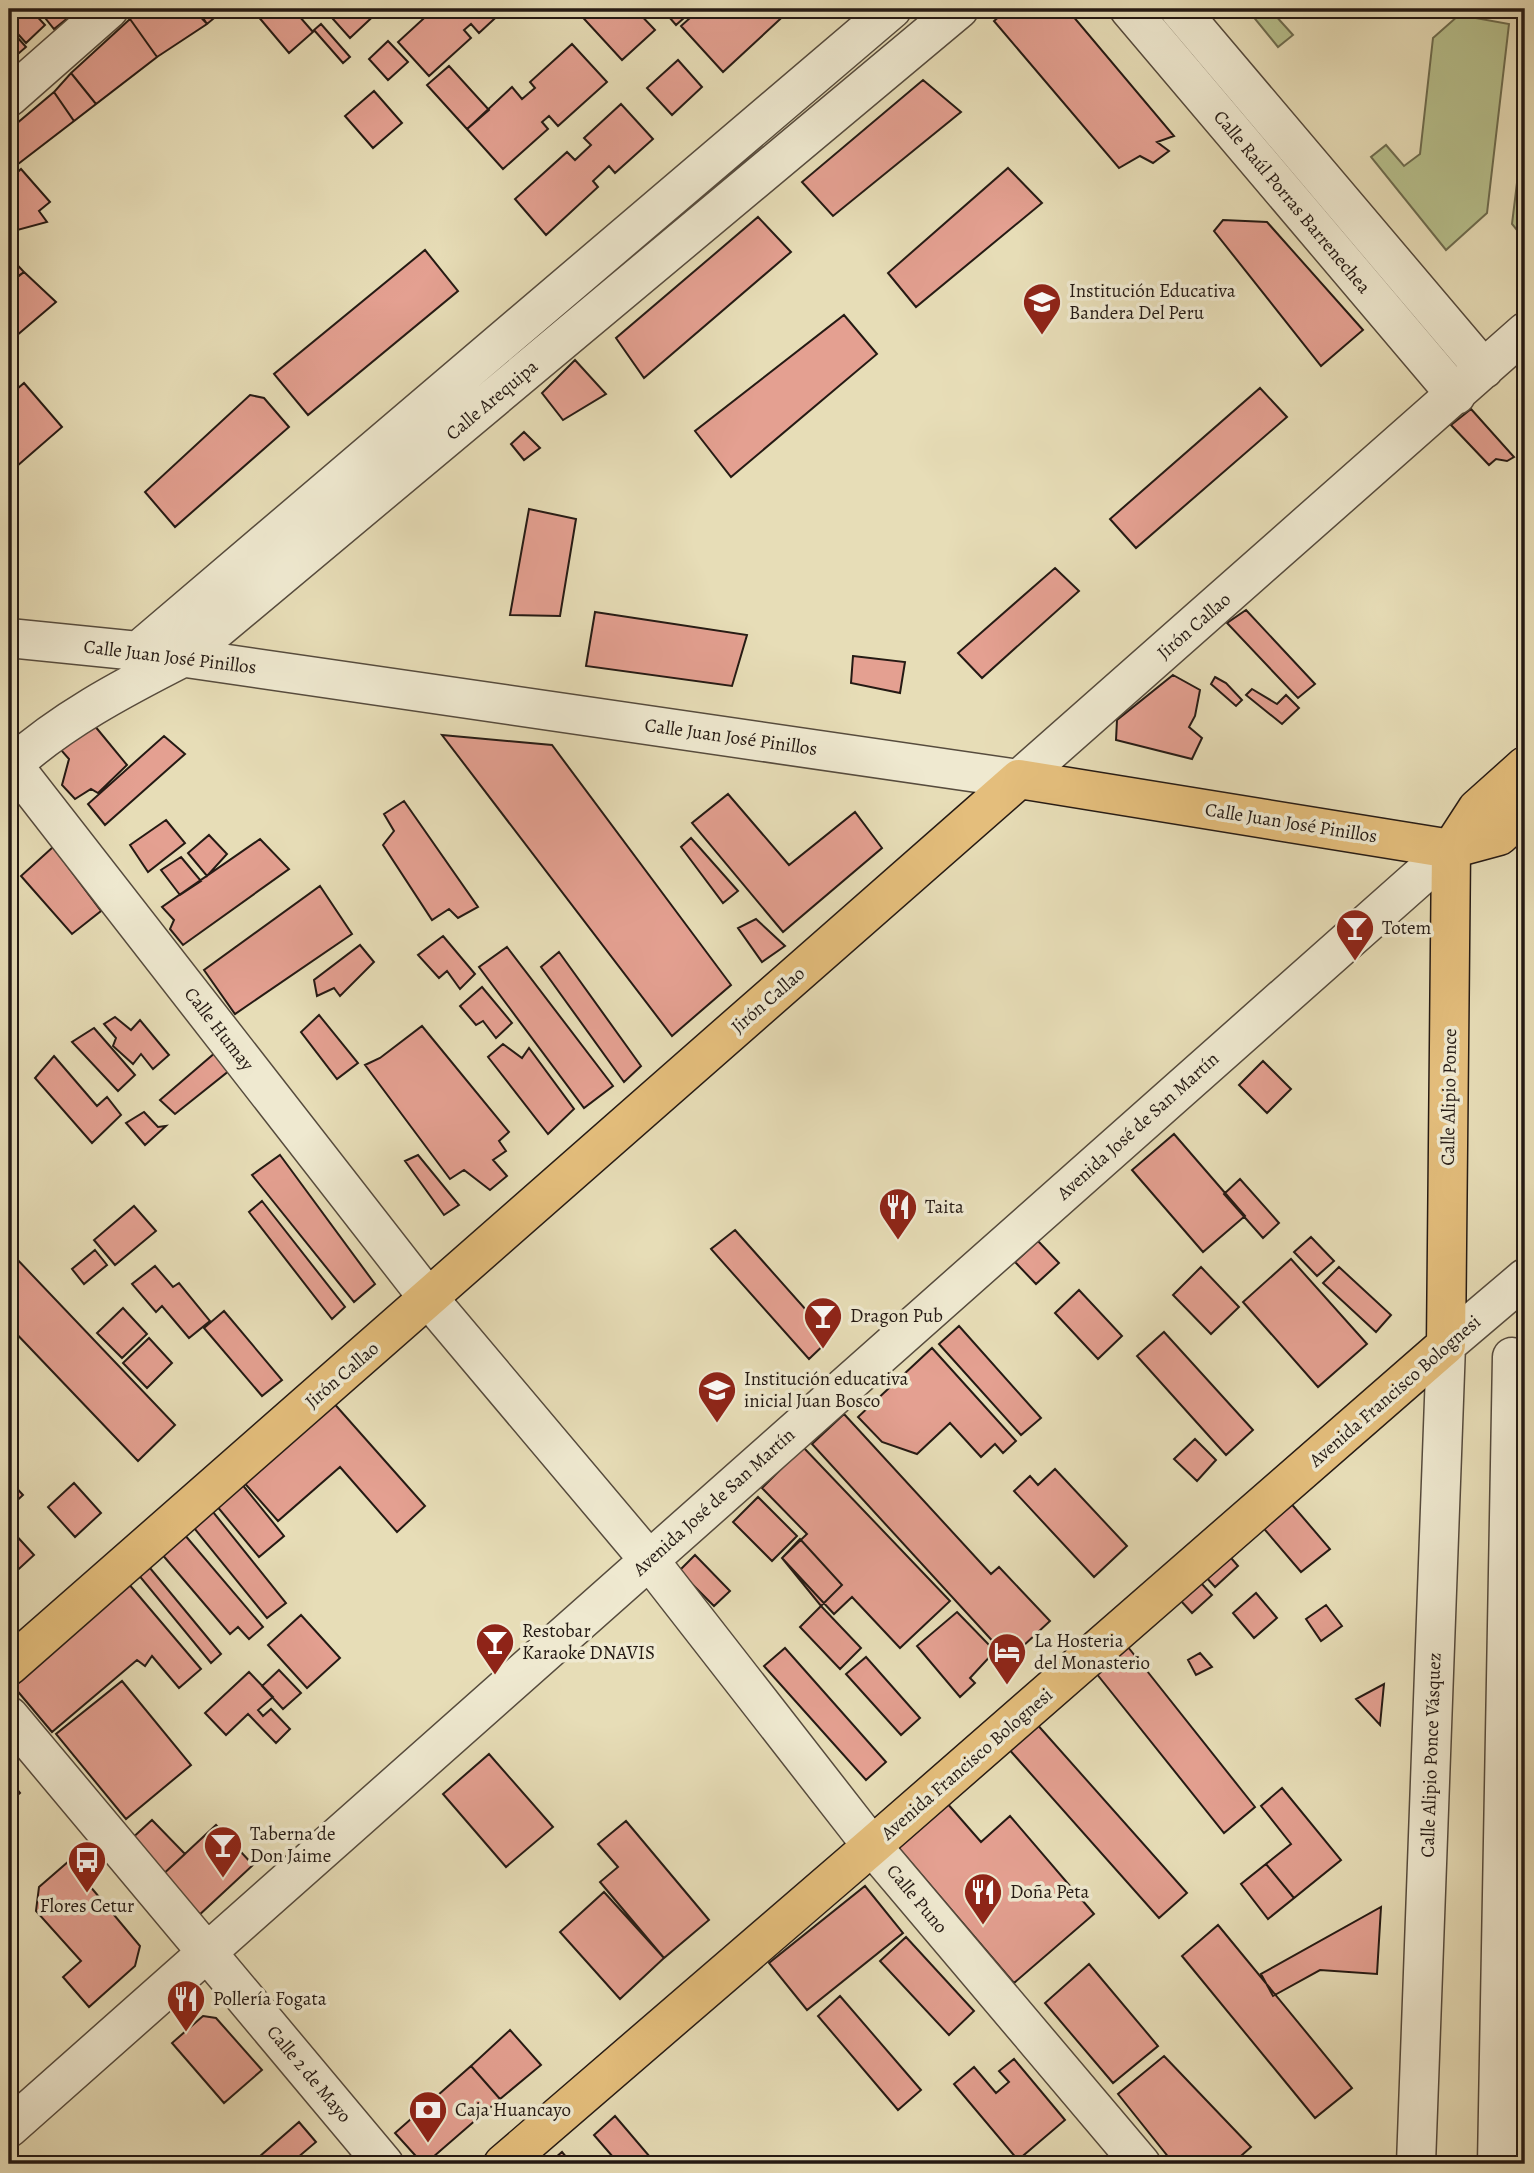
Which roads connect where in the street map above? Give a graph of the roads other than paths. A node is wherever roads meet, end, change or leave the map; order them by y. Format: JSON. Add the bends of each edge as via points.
{"nodes":[{"id":1,"x":109,"y":9,"type":"edge"},
{"id":2,"x":892,"y":9,"type":"edge"},
{"id":3,"x":959,"y":9,"type":"edge"},
{"id":4,"x":1129,"y":9,"type":"edge"},
{"id":5,"x":1179,"y":9,"type":"edge"},
{"id":6,"x":9,"y":97,"type":"edge"},
{"id":7,"x":1525,"y":332,"type":"edge"},
{"id":8,"x":1484,"y":369,"type":"junction"},
{"id":9,"x":1456,"y":395,"type":"junction"},
{"id":10,"x":9,"y":638,"type":"edge"},
{"id":11,"x":138,"y":651,"type":"junction"},
{"id":12,"x":184,"y":657,"type":"junction"},
{"id":13,"x":10,"y":764,"type":"edge"},
{"id":14,"x":1525,"y":766,"type":"edge"},
{"id":15,"x":1019,"y":779,"type":"junction"},
{"id":16,"x":1525,"y":813,"type":"edge"},
{"id":17,"x":1451,"y":849,"type":"junction"},
{"id":18,"x":1525,"y":1278,"type":"edge"},
{"id":19,"x":429,"y":1299,"type":"junction"},
{"id":20,"x":1446,"y":1345,"type":"junction"},
{"id":21,"x":1519,"y":1352,"type":"edge"},
{"id":22,"x":649,"y":1560,"type":"junction"},
{"id":23,"x":9,"y":1667,"type":"edge"},
{"id":24,"x":9,"y":1716,"type":"edge"},
{"id":25,"x":872,"y":1846,"type":"junction"},
{"id":26,"x":207,"y":1952,"type":"junction"},
{"id":27,"x":9,"y":2128,"type":"edge"},
{"id":28,"x":384,"y":2164,"type":"edge"},
{"id":29,"x":503,"y":2164,"type":"edge"},
{"id":30,"x":1141,"y":2164,"type":"edge"},
{"id":31,"x":1416,"y":2164,"type":"edge"},
{"id":32,"x":1497,"y":2164,"type":"edge"}],
"edges":[{"from":1,"to":6,"type":"street"},
{"from":2,"to":11,"type":"street","name":"Calle Arequipa"},
{"from":3,"to":12,"type":"street","name":"Calle Arequipa"},
{"from":4,"to":9,"type":"street","name":"Calle Raúl Porras Barrenechea"},
{"from":5,"to":8,"type":"street","name":"Calle Raúl Porras Barrenechea"},
{"from":7,"to":8,"type":"street","name":"Jirón Callao"},
{"from":8,"to":9,"type":"street","name":"Jirón Callao"},
{"from":9,"to":15,"type":"street","name":"Jirón Callao"},
{"from":10,"to":11,"type":"street","name":"Calle Juan José Pinillos"},
{"from":11,"to":12,"type":"street","name":"Calle Juan José Pinillos"},
{"from":12,"to":13,"type":"street","name":"Calle Arequipa","via":[[124,687]]},
{"from":12,"to":15,"type":"street","name":"Calle Juan José Pinillos"},
{"from":13,"to":19,"type":"street","name":"Calle Humay"},
{"from":14,"to":17,"type":"main road","name":"Avenida José de San Martín","via":[[1477,810]]},
{"from":15,"to":17,"type":"main road","name":"Calle Juan José Pinillos"},
{"from":15,"to":19,"type":"main road","name":"Jirón Callao"},
{"from":16,"to":17,"type":"main road","name":"Avenida José de San Martín","via":[[1499,836]]},
{"from":17,"to":20,"type":"main road","name":"Calle Alipio Ponce"},
{"from":17,"to":22,"type":"street","name":"Avenida José de San Martín"},
{"from":18,"to":20,"type":"street","name":"Avenida Francisco Bolognesi"},
{"from":19,"to":22,"type":"street","name":"Calle Humay"},
{"from":19,"to":23,"type":"main road","name":"Jirón Callao"},
{"from":20,"to":21,"type":"street"},
{"from":20,"to":25,"type":"main road","name":"Avenida Francisco Bolognesi"},
{"from":20,"to":31,"type":"street","name":"Calle Alipio Ponce Vásquez"},
{"from":21,"to":32,"type":"street"},
{"from":22,"to":25,"type":"street","name":"Calle Puno"},
{"from":22,"to":26,"type":"street","name":"Avenida José de San Martín"},
{"from":24,"to":26,"type":"street","name":"Calle 2 de Mayo"},
{"from":25,"to":29,"type":"main road","name":"Avenida Francisco Bolognesi"},
{"from":25,"to":30,"type":"street","name":"Calle Puno"},
{"from":26,"to":27,"type":"street","name":"Avenida José de San Martín"},
{"from":26,"to":28,"type":"street","name":"Calle 2 de Mayo"}]}
